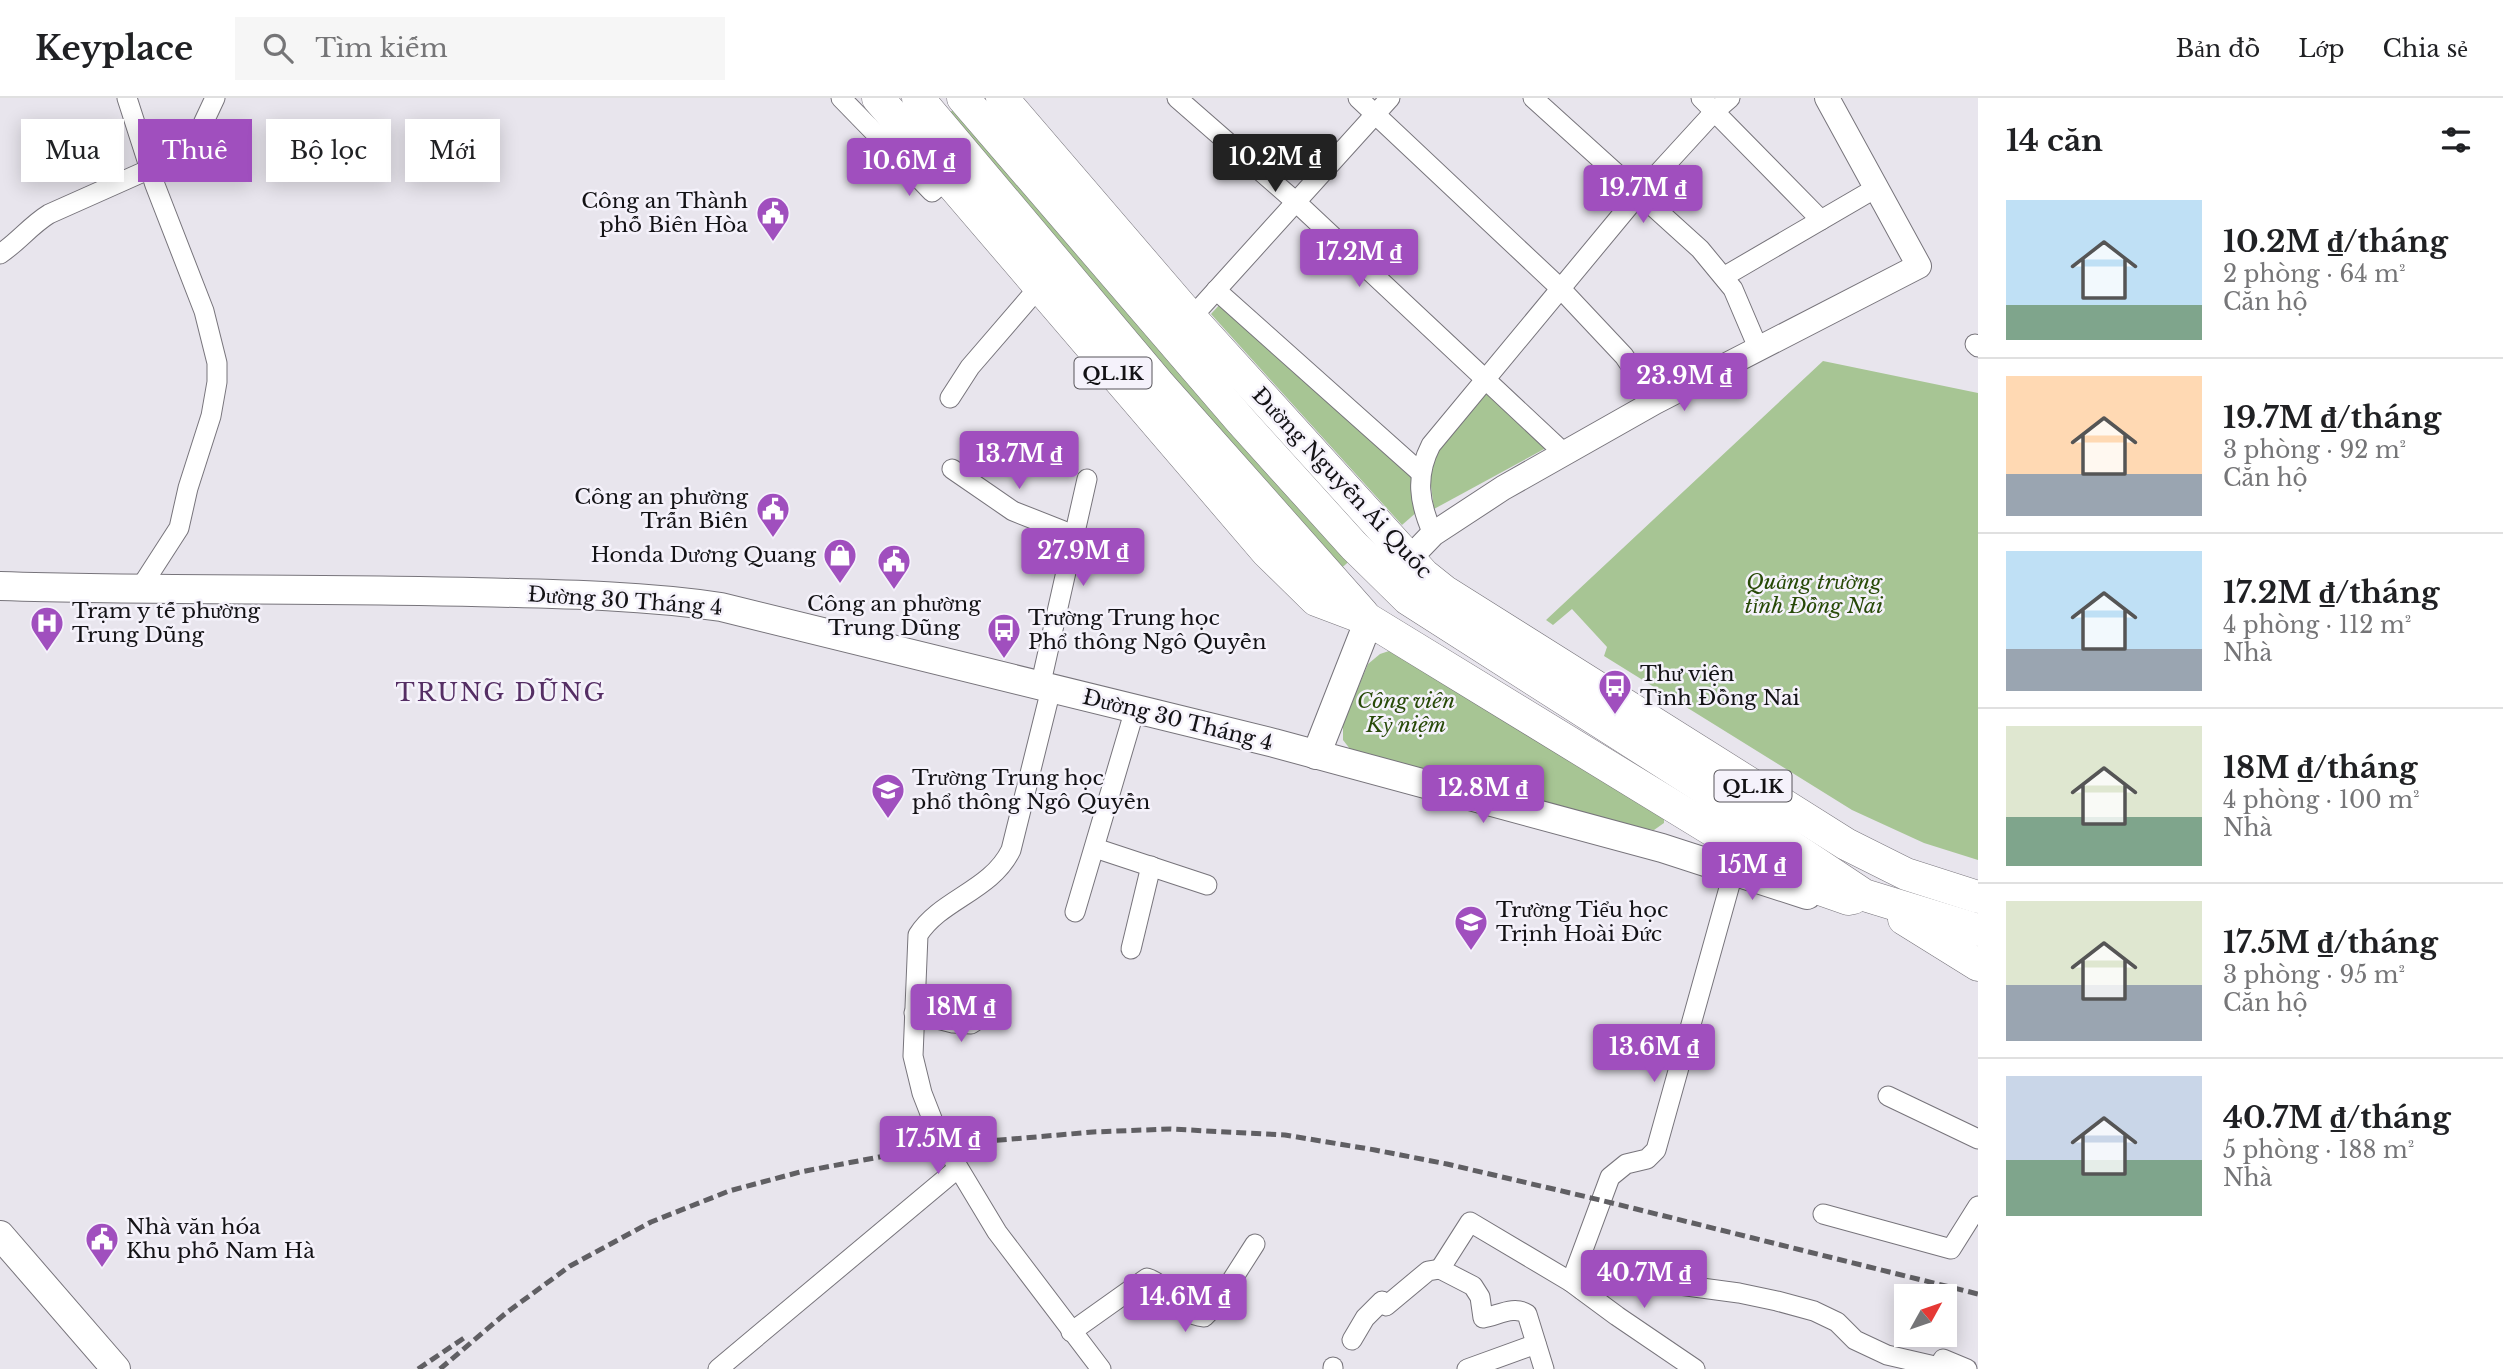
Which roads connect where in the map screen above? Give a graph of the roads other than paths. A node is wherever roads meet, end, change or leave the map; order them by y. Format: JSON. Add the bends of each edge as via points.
{"nodes":[{"id":1,"x":127,"y":98,"type":"edge"},
{"id":2,"x":215,"y":98,"type":"edge"},
{"id":3,"x":841,"y":98,"type":"edge"},
{"id":4,"x":963,"y":98,"type":"edge"},
{"id":5,"x":1002,"y":98,"type":"edge"},
{"id":6,"x":1177,"y":98,"type":"edge"},
{"id":7,"x":1358,"y":98,"type":"edge"},
{"id":8,"x":1390,"y":98,"type":"edge"},
{"id":9,"x":1533,"y":98,"type":"edge"},
{"id":10,"x":1827,"y":98,"type":"edge"},
{"id":11,"x":1715,"y":102,"type":"edge"},
{"id":12,"x":902,"y":109,"type":"edge"},
{"id":13,"x":1375,"y":114,"type":"junction"},
{"id":14,"x":205,"y":119,"type":"edge"},
{"id":15,"x":138,"y":132,"type":"edge"},
{"id":16,"x":138,"y":174,"type":"edge"},
{"id":17,"x":155,"y":182,"type":"edge"},
{"id":18,"x":1876,"y":188,"type":"junction"},
{"id":19,"x":1639,"y":194,"type":"junction"},
{"id":20,"x":1296,"y":202,"type":"junction"},
{"id":21,"x":1821,"y":220,"type":"junction"},
{"id":22,"x":0,"y":254,"type":"edge"},
{"id":23,"x":1725,"y":276,"type":"junction"},
{"id":24,"x":1039,"y":287,"type":"junction"},
{"id":25,"x":1561,"y":289,"type":"junction"},
{"id":26,"x":1216,"y":290,"type":"junction"},
{"id":27,"x":1191,"y":318,"type":"junction"},
{"id":28,"x":1759,"y":350,"type":"junction"},
{"id":29,"x":1485,"y":380,"type":"junction"},
{"id":30,"x":950,"y":398,"type":"dead end"},
{"id":31,"x":1655,"y":402,"type":"junction"},
{"id":32,"x":1565,"y":454,"type":"junction"},
{"id":33,"x":952,"y":469,"type":"dead end"},
{"id":34,"x":1421,"y":473,"type":"junction"},
{"id":35,"x":1087,"y":480,"type":"dead end"},
{"id":36,"x":1074,"y":534,"type":"junction"},
{"id":37,"x":1433,"y":534,"type":"junction"},
{"id":38,"x":1398,"y":571,"type":"junction"},
{"id":39,"x":0,"y":586,"type":"edge"},
{"id":40,"x":139,"y":590,"type":"junction"},
{"id":41,"x":1368,"y":620,"type":"junction"},
{"id":42,"x":1045,"y":688,"type":"junction"},
{"id":43,"x":1135,"y":709,"type":"junction"},
{"id":44,"x":1316,"y":755,"type":"junction"},
{"id":45,"x":1095,"y":848,"type":"junction"},
{"id":46,"x":1737,"y":859,"type":"junction"},
{"id":47,"x":1151,"y":866,"type":"junction"},
{"id":48,"x":1208,"y":885,"type":"dead end"},
{"id":49,"x":1856,"y":897,"type":"junction"},
{"id":50,"x":1978,"y":897,"type":"edge"},
{"id":51,"x":1075,"y":912,"type":"dead end"},
{"id":52,"x":1978,"y":930,"type":"edge"},
{"id":53,"x":1130,"y":949,"type":"dead end"},
{"id":54,"x":1978,"y":965,"type":"edge"},
{"id":55,"x":996,"y":1008,"type":"dead end"},
{"id":56,"x":914,"y":1013,"type":"junction"},
{"id":57,"x":1888,"y":1096,"type":"dead end"},
{"id":58,"x":1978,"y":1139,"type":"edge"},
{"id":59,"x":957,"y":1168,"type":"junction"},
{"id":60,"x":1978,"y":1206,"type":"edge"},
{"id":61,"x":1823,"y":1214,"type":"dead end"},
{"id":62,"x":0,"y":1235,"type":"edge"},
{"id":63,"x":1255,"y":1244,"type":"dead end"},
{"id":64,"x":1440,"y":1269,"type":"junction"},
{"id":65,"x":1576,"y":1286,"type":"junction"},
{"id":66,"x":1071,"y":1332,"type":"junction"},
{"id":67,"x":1352,"y":1340,"type":"dead end"},
{"id":68,"x":1536,"y":1344,"type":"junction"},
{"id":69,"x":730,"y":1365,"type":"edge"},
{"id":70,"x":1938,"y":1368,"type":"edge"},
{"id":71,"x":116,"y":1369,"type":"edge"},
{"id":72,"x":1101,"y":1369,"type":"edge"},
{"id":73,"x":1467,"y":1369,"type":"edge"},
{"id":74,"x":1544,"y":1369,"type":"edge"},
{"id":75,"x":1695,"y":1369,"type":"edge"},
{"id":76,"x":1967,"y":1369,"type":"edge"}],
"edges":[{"from":1,"to":15,"type":"street"},
{"from":2,"to":14,"type":"street"},
{"from":3,"to":12,"type":"street"},
{"from":4,"to":38,"type":"main road","name":"Đường Nguyễn Ái Quốc","number":"QL.1K","via":[[1241,421]]},
{"from":5,"to":27,"type":"main road","name":"Đường Nguyễn Ái Quốc","number":"QL.1K"},
{"from":6,"to":20,"type":"street"},
{"from":7,"to":13,"type":"street"},
{"from":8,"to":13,"type":"street"},
{"from":9,"to":19,"type":"street"},
{"from":10,"to":18,"type":"street"},
{"from":11,"to":19,"type":"street"},
{"from":11,"to":21,"type":"street"},
{"from":12,"to":24,"type":"main road","name":"Đường Nguyễn Ái Quốc","number":"QL.1K","via":[[947,179]]},
{"from":12,"to":41,"type":"main road","name":"Đường Nguyễn Ái Quốc","number":"QL.1K","via":[[1149,373]]},
{"from":13,"to":20,"type":"street"},
{"from":13,"to":25,"type":"street"},
{"from":16,"to":22,"type":"street","via":[[49,214]]},
{"from":17,"to":40,"type":"street","via":[[204,311],[217,382],[178,528]]},
{"from":18,"to":21,"type":"street"},
{"from":18,"to":28,"type":"street","via":[[1919,266]]},
{"from":19,"to":23,"type":"street"},
{"from":19,"to":25,"type":"street"},
{"from":20,"to":26,"type":"street"},
{"from":20,"to":29,"type":"street"},
{"from":21,"to":23,"type":"street"},
{"from":23,"to":28,"type":"street"},
{"from":24,"to":30,"type":"street","via":[[970,367]]},
{"from":24,"to":41,"type":"main road","name":"Đường Nguyễn Ái Quốc","number":"QL.1K","via":[[1297,583],[1316,600]]},
{"from":25,"to":29,"type":"street"},
{"from":25,"to":31,"type":"street","via":[[1624,356]]},
{"from":26,"to":27,"type":"street"},
{"from":26,"to":34,"type":"street"},
{"from":27,"to":38,"type":"main road","name":"Đường Nguyễn Ái Quốc","number":"QL.1K"},
{"from":28,"to":31,"type":"street"},
{"from":29,"to":32,"type":"street"},
{"from":29,"to":34,"type":"street","via":[[1431,445]]},
{"from":31,"to":32,"type":"street"},
{"from":32,"to":37,"type":"street"},
{"from":33,"to":36,"type":"street","via":[[1013,511]]},
{"from":34,"to":37,"type":"street","via":[[1422,505]]},
{"from":35,"to":36,"type":"street"},
{"from":36,"to":42,"type":"street"},
{"from":37,"to":38,"type":"street"},
{"from":38,"to":41,"type":"main road"},
{"from":38,"to":49,"type":"main road","name":"Đường Nguyễn Ái Quốc","number":"QL.1K","via":[[1422,610],[1699,785]]},
{"from":38,"to":50,"type":"main road","name":"Đường Nguyễn Ái Quốc","number":"QL.1K","via":[[1438,586],[1846,845],[1906,874]]},
{"from":39,"to":40,"type":"main road","name":"Đường 30 Tháng 4"},
{"from":40,"to":42,"type":"main road","name":"Đường 30 Tháng 4","via":[[479,592],[693,603],[784,621]]},
{"from":41,"to":44,"type":"main road"},
{"from":41,"to":46,"type":"main road","name":"Đường Nguyễn Ái Quốc","number":"QL.1K"},
{"from":42,"to":43,"type":"main road","name":"Đường 30 Tháng 4"},
{"from":42,"to":56,"type":"street","via":[[1005,863],[918,935]]},
{"from":43,"to":44,"type":"main road","name":"Đường 30 Tháng 4"},
{"from":43,"to":45,"type":"street"},
{"from":44,"to":46,"type":"main road","name":"Đường 30 Tháng 4","via":[[1649,844]]},
{"from":45,"to":47,"type":"street"},
{"from":45,"to":51,"type":"street"},
{"from":46,"to":49,"type":"main road","name":"Đường Nguyễn Ái Quốc","number":"QL.1K"},
{"from":46,"to":65,"type":"street","via":[[1656,1150],[1610,1177]]},
{"from":47,"to":48,"type":"street"},
{"from":47,"to":53,"type":"street"},
{"from":49,"to":52,"type":"main road","name":"Đường Nguyễn Ái Quốc","number":"QL.1K"},
{"from":49,"to":54,"type":"main road"},
{"from":55,"to":56,"type":"street","via":[[971,1024]]},
{"from":56,"to":59,"type":"street","via":[[913,1056],[918,1081]]},
{"from":57,"to":58,"type":"street"},
{"from":59,"to":66,"type":"street","via":[[997,1233]]},
{"from":59,"to":69,"type":"street"},
{"from":60,"to":61,"type":"street","via":[[1951,1249]]},
{"from":62,"to":71,"type":"main road"},
{"from":63,"to":66,"type":"street","via":[[1204,1317],[1192,1315],[1147,1278]]},
{"from":64,"to":65,"type":"street","via":[[1470,1222]]},
{"from":64,"to":67,"type":"street","via":[[1428,1270],[1365,1318]]},
{"from":64,"to":68,"type":"street","via":[[1473,1286],[1483,1318],[1521,1310],[1527,1314]]},
{"from":65,"to":70,"type":"street","via":[[1642,1280],[1777,1301],[1837,1322],[1855,1340],[1887,1355]]},
{"from":65,"to":75,"type":"street"},
{"from":66,"to":72,"type":"street"},
{"from":68,"to":73,"type":"street"},
{"from":68,"to":74,"type":"street"},
{"from":70,"to":76,"type":"street","via":[[1943,1359]]}]}
